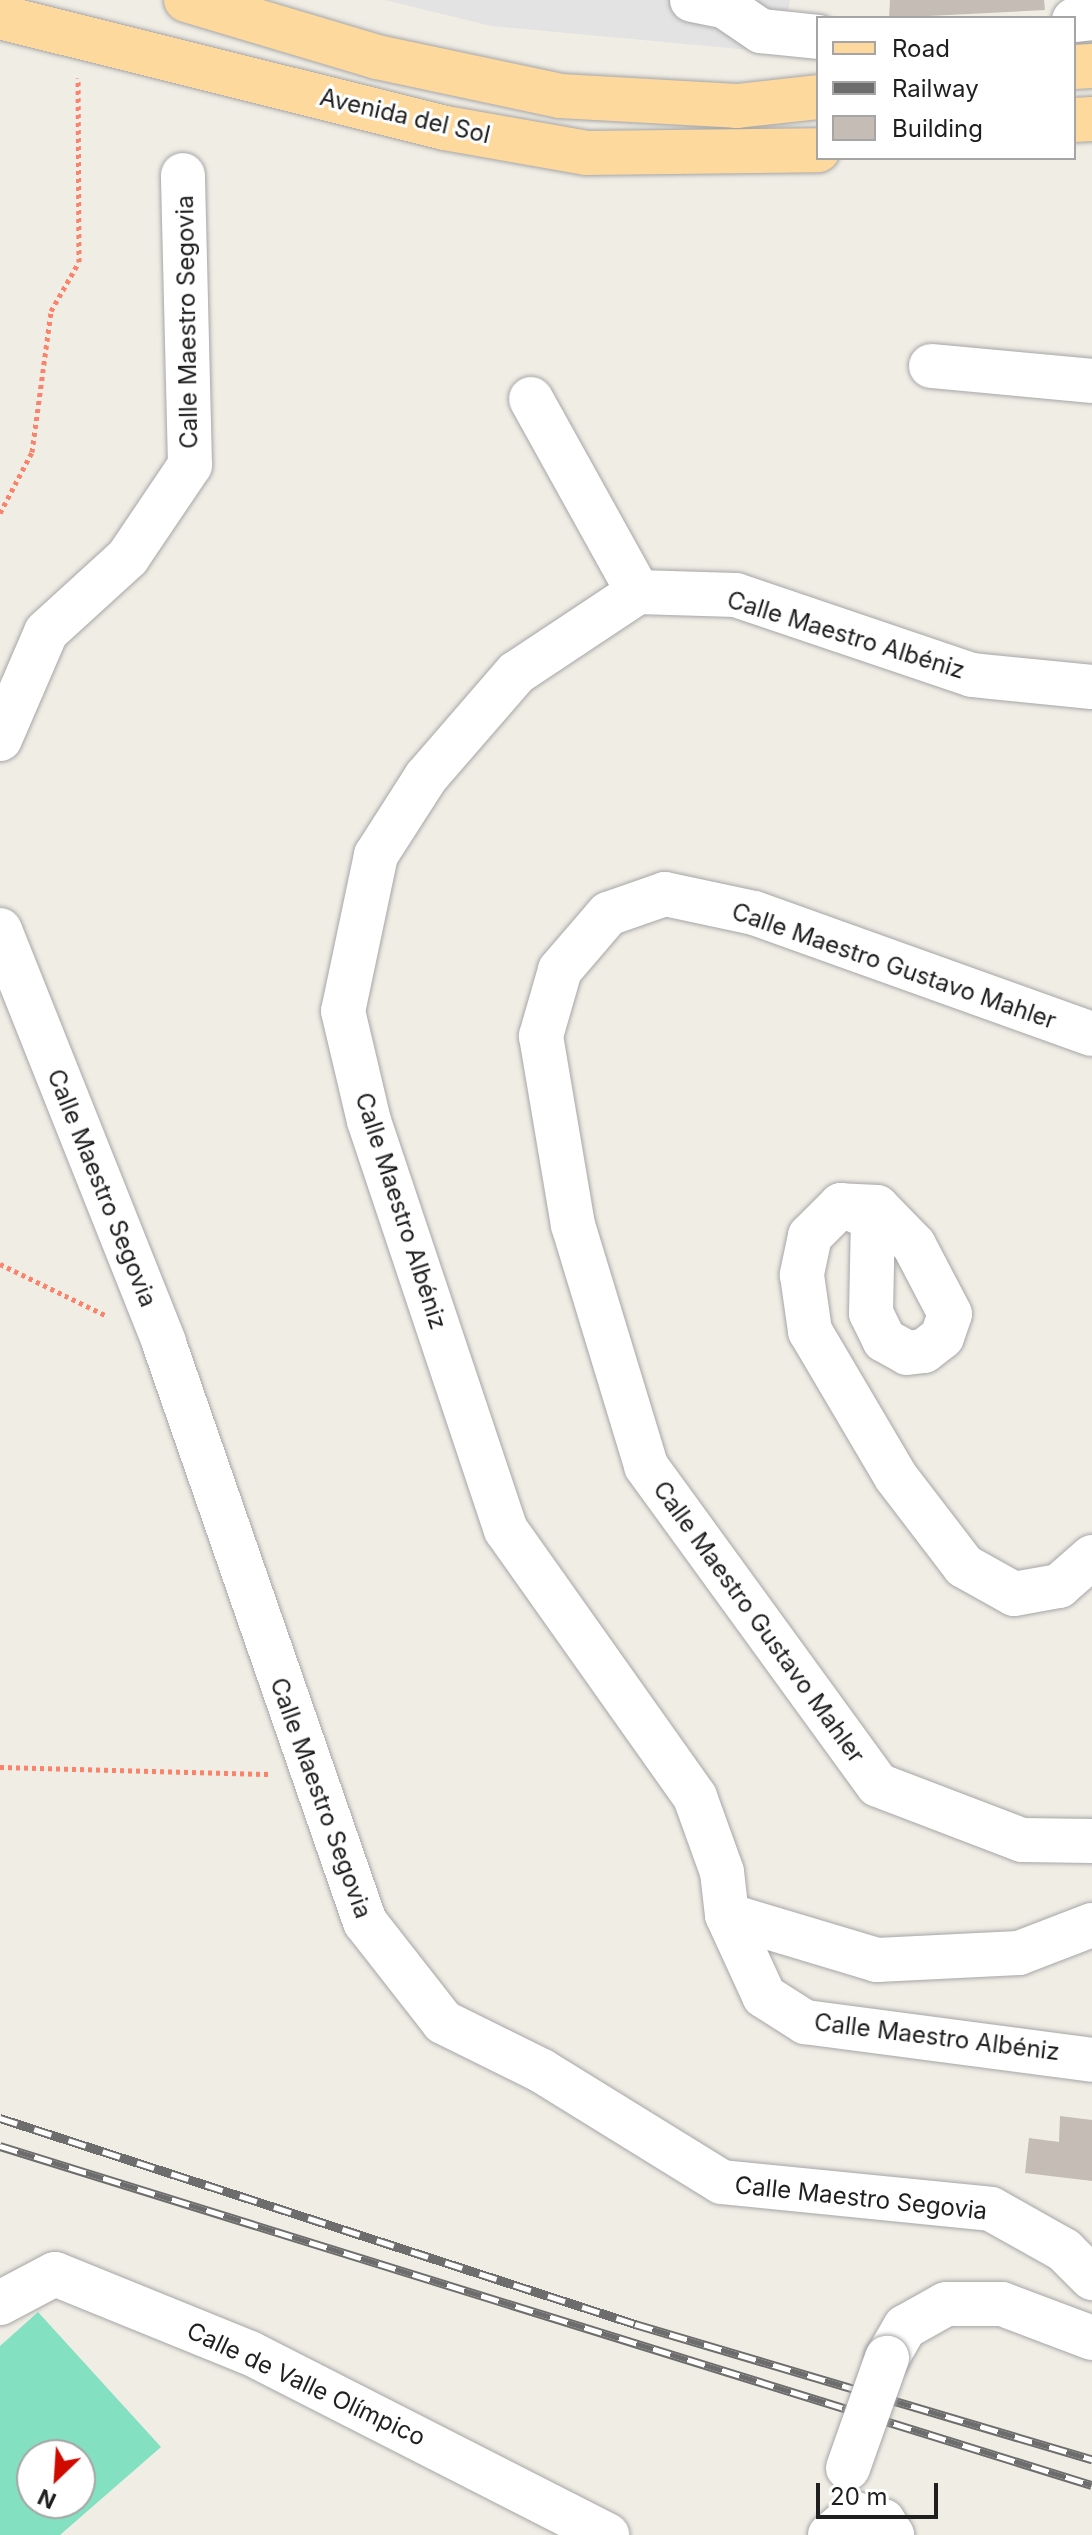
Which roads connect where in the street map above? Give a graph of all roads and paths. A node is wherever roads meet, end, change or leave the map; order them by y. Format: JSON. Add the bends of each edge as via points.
{"nodes":[{"id":1,"x":186,"y":0,"type":"edge"},
{"id":2,"x":692,"y":0,"type":"edge"},
{"id":3,"x":0,"y":17,"type":"edge"},
{"id":4,"x":83,"y":37,"type":"junction"},
{"id":5,"x":816,"y":37,"type":"edge"},
{"id":6,"x":816,"y":97,"type":"edge"},
{"id":7,"x":816,"y":150,"type":"edge"},
{"id":8,"x":183,"y":175,"type":"dead end"},
{"id":9,"x":931,"y":366,"type":"dead end"},
{"id":10,"x":1092,"y":381,"type":"edge"},
{"id":11,"x":531,"y":399,"type":"dead end"},
{"id":12,"x":0,"y":513,"type":"edge"},
{"id":13,"x":638,"y":592,"type":"junction"},
{"id":14,"x":1092,"y":687,"type":"edge"},
{"id":15,"x":0,"y":739,"type":"edge"},
{"id":16,"x":0,"y":930,"type":"edge"},
{"id":17,"x":1092,"y":1034,"type":"edge"},
{"id":18,"x":841,"y":1205,"type":"dead end"},
{"id":19,"x":0,"y":1264,"type":"edge"},
{"id":20,"x":164,"y":1343,"type":"junction"},
{"id":21,"x":1092,"y":1557,"type":"edge"},
{"id":22,"x":0,"y":1767,"type":"edge"},
{"id":23,"x":308,"y":1774,"type":"junction"},
{"id":24,"x":1092,"y":1841,"type":"edge"},
{"id":25,"x":727,"y":1915,"type":"junction"},
{"id":26,"x":1092,"y":1925,"type":"edge"},
{"id":27,"x":1092,"y":2060,"type":"edge"},
{"id":28,"x":1092,"y":2278,"type":"edge"},
{"id":29,"x":0,"y":2303,"type":"edge"},
{"id":30,"x":1092,"y":2338,"type":"edge"},
{"id":31,"x":842,"y":2524,"type":"edge"},
{"id":32,"x":607,"y":2535,"type":"edge"},
{"id":33,"x":892,"y":2535,"type":"edge"}],
"edges":[{"from":1,"to":6,"type":"main road","via":[[377,57],[560,96],[737,106]]},
{"from":2,"to":5,"type":"street","via":[[724,6],[761,31]]},
{"from":3,"to":4,"type":"main road","name":"Avenida del Sol"},
{"from":4,"to":7,"type":"main road","name":"Avenida del Sol","via":[[445,128],[587,153]]},
{"from":4,"to":12,"type":"path","via":[[74,107],[79,262],[51,311],[32,452]]},
{"from":8,"to":15,"type":"street","name":"Calle Maestro Segovia","via":[[190,465],[128,557],[46,632]]},
{"from":9,"to":10,"type":"street"},
{"from":11,"to":13,"type":"street"},
{"from":13,"to":14,"type":"street","name":"Calle Maestro Albéniz","via":[[736,595],[972,675]]},
{"from":13,"to":25,"type":"street","name":"Calle Maestro Albéniz","via":[[516,673],[426,777],[376,855],[343,1011],[369,1121],[506,1530],[695,1797],[722,1872]]},
{"from":16,"to":20,"type":"street","name":"Calle Maestro Segovia"},
{"from":17,"to":24,"type":"street","name":"Calle Maestro Gustavo Mahler","via":[[754,913],[665,894],[608,914],[560,970],[541,1036],[573,1225],[646,1466],[878,1785],[1022,1840]]},
{"from":18,"to":21,"type":"street","via":[[810,1236],[802,1275],[810,1331],[896,1477],[964,1566],[1014,1594],[1059,1586]]},
{"from":19,"to":20,"type":"path"},
{"from":20,"to":23,"type":"street","name":"Calle Maestro Segovia"},
{"from":22,"to":23,"type":"path"},
{"from":23,"to":28,"type":"street","name":"Calle Maestro Segovia","via":[[365,1922],[443,2022],[542,2071],[722,2182],[991,2209],[1064,2250]]},
{"from":25,"to":26,"type":"street","via":[[877,1960],[1019,1953]]},
{"from":25,"to":27,"type":"street","name":"Calle Maestro Albéniz","via":[[764,1996],[805,2022]]},
{"from":29,"to":32,"type":"street","name":"Calle de Valle Olímpico","via":[[55,2274],[250,2353]]},
{"from":30,"to":31,"type":"street","bridge":true,"via":[[1002,2304],[946,2304],[905,2327],[887,2358],[848,2468]]},
{"from":31,"to":33,"type":"street","via":[[883,2521]]}]}
